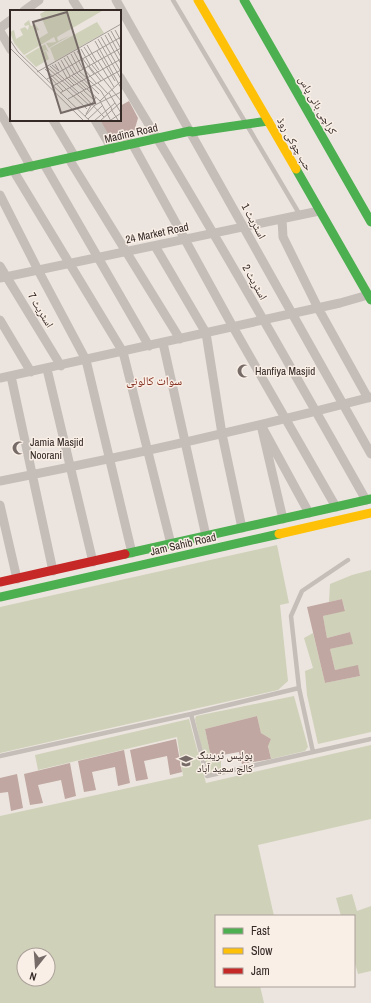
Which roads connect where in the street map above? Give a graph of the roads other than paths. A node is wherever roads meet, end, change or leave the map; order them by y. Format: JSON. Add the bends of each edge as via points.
{"nodes":[{"id":1,"x":39,"y":0,"type":"edge"},
{"id":2,"x":73,"y":0,"type":"edge"},
{"id":3,"x":116,"y":0,"type":"edge"},
{"id":4,"x":174,"y":0,"type":"edge"},
{"id":5,"x":198,"y":0,"type":"edge"},
{"id":6,"x":244,"y":0,"type":"edge"},
{"id":7,"x":28,"y":7,"type":"edge"},
{"id":8,"x":79,"y":10,"type":"edge"},
{"id":9,"x":10,"y":21,"type":"edge"},
{"id":10,"x":0,"y":28,"type":"edge"},
{"id":11,"x":0,"y":31,"type":"edge"},
{"id":12,"x":10,"y":48,"type":"edge"},
{"id":13,"x":121,"y":79,"type":"edge"},
{"id":14,"x":0,"y":112,"type":"edge"},
{"id":15,"x":54,"y":121,"type":"edge"},
{"id":16,"x":96,"y":121,"type":"edge"},
{"id":17,"x":268,"y":121,"type":"junction"},
{"id":18,"x":246,"y":124,"type":"junction"},
{"id":19,"x":190,"y":131,"type":"junction"},
{"id":20,"x":158,"y":139,"type":"junction"},
{"id":21,"x":133,"y":145,"type":"junction"},
{"id":22,"x":112,"y":149,"type":"junction"},
{"id":23,"x":72,"y":158,"type":"junction"},
{"id":24,"x":44,"y":164,"type":"junction"},
{"id":25,"x":31,"y":167,"type":"junction"},
{"id":26,"x":12,"y":170,"type":"junction"},
{"id":27,"x":0,"y":173,"type":"edge"},
{"id":28,"x":0,"y":195,"type":"edge"},
{"id":29,"x":319,"y":211,"type":"junction"},
{"id":30,"x":300,"y":215,"type":"junction"},
{"id":31,"x":282,"y":219,"type":"junction"},
{"id":32,"x":371,"y":222,"type":"edge"},
{"id":33,"x":244,"y":227,"type":"junction"},
{"id":34,"x":213,"y":234,"type":"junction"},
{"id":35,"x":185,"y":240,"type":"junction"},
{"id":36,"x":155,"y":246,"type":"junction"},
{"id":37,"x":126,"y":252,"type":"junction"},
{"id":38,"x":98,"y":258,"type":"junction"},
{"id":39,"x":70,"y":264,"type":"junction"},
{"id":40,"x":0,"y":266,"type":"edge"},
{"id":41,"x":38,"y":270,"type":"junction"},
{"id":42,"x":3,"y":278,"type":"edge"},
{"id":43,"x":370,"y":297,"type":"edge"},
{"id":44,"x":318,"y":308,"type":"junction"},
{"id":45,"x":293,"y":314,"type":"junction"},
{"id":46,"x":0,"y":320,"type":"edge"},
{"id":47,"x":263,"y":321,"type":"junction"},
{"id":48,"x":233,"y":327,"type":"junction"},
{"id":49,"x":206,"y":333,"type":"junction"},
{"id":50,"x":180,"y":339,"type":"junction"},
{"id":51,"x":163,"y":343,"type":"junction"},
{"id":52,"x":149,"y":346,"type":"junction"},
{"id":53,"x":123,"y":352,"type":"junction"},
{"id":54,"x":86,"y":360,"type":"junction"},
{"id":55,"x":61,"y":366,"type":"junction"},
{"id":56,"x":47,"y":369,"type":"junction"},
{"id":57,"x":31,"y":372,"type":"junction"},
{"id":58,"x":3,"y":376,"type":"edge"},
{"id":59,"x":370,"y":397,"type":"edge"},
{"id":60,"x":343,"y":404,"type":"junction"},
{"id":61,"x":316,"y":411,"type":"junction"},
{"id":62,"x":286,"y":419,"type":"junction"},
{"id":63,"x":261,"y":425,"type":"junction"},
{"id":64,"x":222,"y":434,"type":"junction"},
{"id":65,"x":185,"y":442,"type":"junction"},
{"id":66,"x":148,"y":450,"type":"junction"},
{"id":67,"x":371,"y":454,"type":"edge"},
{"id":68,"x":109,"y":459,"type":"junction"},
{"id":69,"x":70,"y":468,"type":"junction"},
{"id":70,"x":32,"y":475,"type":"junction"},
{"id":71,"x":0,"y":481,"type":"edge"},
{"id":72,"x":368,"y":500,"type":"edge"},
{"id":73,"x":0,"y":505,"type":"edge"},
{"id":74,"x":336,"y":507,"type":"junction"},
{"id":75,"x":309,"y":513,"type":"junction"},
{"id":76,"x":371,"y":513,"type":"edge"},
{"id":77,"x":283,"y":519,"type":"junction"},
{"id":78,"x":242,"y":528,"type":"junction"},
{"id":79,"x":206,"y":536,"type":"junction"},
{"id":80,"x":170,"y":544,"type":"junction"},
{"id":81,"x":132,"y":553,"type":"junction"},
{"id":82,"x":348,"y":560,"type":"dead end"},
{"id":83,"x":92,"y":562,"type":"junction"},
{"id":84,"x":53,"y":571,"type":"junction"},
{"id":85,"x":17,"y":579,"type":"junction"},
{"id":86,"x":0,"y":582,"type":"edge"},
{"id":87,"x":0,"y":597,"type":"edge"},
{"id":88,"x":299,"y":688,"type":"junction"},
{"id":89,"x":191,"y":714,"type":"junction"},
{"id":90,"x":371,"y":738,"type":"edge"},
{"id":91,"x":313,"y":752,"type":"junction"},
{"id":92,"x":0,"y":756,"type":"edge"}],
"edges":[{"from":1,"to":7,"type":"street"},
{"from":2,"to":8,"type":"street"},
{"from":3,"to":19,"type":"street","name":"اسٹریٹ 1"},
{"from":4,"to":18,"type":"lane"},
{"from":5,"to":17,"type":"main road","name":"حب چوکی روڈ"},
{"from":6,"to":32,"type":"main road","name":"کراچی بائی پاس"},
{"from":9,"to":10,"type":"street"},
{"from":11,"to":12,"type":"street"},
{"from":13,"to":20,"type":"street","name":"اسٹریٹ 2"},
{"from":14,"to":25,"type":"street"},
{"from":15,"to":23,"type":"street"},
{"from":16,"to":22,"type":"street"},
{"from":17,"to":18,"type":"main road","name":"Madina Road"},
{"from":17,"to":29,"type":"main road","name":"حب چوکی روڈ"},
{"from":18,"to":19,"type":"main road","name":"Madina Road"},
{"from":18,"to":30,"type":"lane"},
{"from":19,"to":20,"type":"main road","name":"Madina Road"},
{"from":19,"to":33,"type":"street","name":"اسٹریٹ 1"},
{"from":20,"to":21,"type":"main road","name":"Madina Road"},
{"from":20,"to":34,"type":"street","name":"اسٹریٹ 2"},
{"from":21,"to":22,"type":"main road","name":"Madina Road"},
{"from":21,"to":35,"type":"street"},
{"from":22,"to":23,"type":"main road","name":"Madina Road"},
{"from":23,"to":24,"type":"main road","name":"Madina Road"},
{"from":23,"to":37,"type":"street"},
{"from":24,"to":25,"type":"main road","name":"Madina Road"},
{"from":24,"to":38,"type":"street"},
{"from":25,"to":26,"type":"main road","name":"Madina Road"},
{"from":26,"to":27,"type":"main road","name":"Madina Road"},
{"from":26,"to":39,"type":"street"},
{"from":28,"to":41,"type":"street"},
{"from":29,"to":30,"type":"street","name":"24 Market Road"},
{"from":29,"to":43,"type":"main road","name":"حب چوکی روڈ"},
{"from":30,"to":31,"type":"street","name":"24 Market Road"},
{"from":31,"to":33,"type":"street","name":"24 Market Road"},
{"from":31,"to":44,"type":"street","via":[[283,237]]},
{"from":33,"to":34,"type":"street","name":"24 Market Road"},
{"from":33,"to":45,"type":"street","name":"اسٹریٹ 1"},
{"from":34,"to":35,"type":"street","name":"24 Market Road"},
{"from":34,"to":47,"type":"street","name":"اسٹریٹ 2"},
{"from":35,"to":36,"type":"street","name":"24 Market Road"},
{"from":35,"to":48,"type":"street"},
{"from":36,"to":37,"type":"street","name":"24 Market Road"},
{"from":36,"to":49,"type":"street"},
{"from":37,"to":38,"type":"street","name":"24 Market Road"},
{"from":37,"to":50,"type":"street"},
{"from":38,"to":39,"type":"street","name":"24 Market Road"},
{"from":38,"to":52,"type":"street"},
{"from":39,"to":41,"type":"street","name":"24 Market Road"},
{"from":39,"to":53,"type":"street"},
{"from":40,"to":42,"type":"street","name":"اسٹریٹ 7"},
{"from":41,"to":42,"type":"street","name":"24 Market Road"},
{"from":41,"to":54,"type":"street"},
{"from":42,"to":55,"type":"street","name":"اسٹریٹ 7"},
{"from":43,"to":44,"type":"street"},
{"from":44,"to":45,"type":"street"},
{"from":44,"to":59,"type":"street"},
{"from":45,"to":47,"type":"street"},
{"from":45,"to":60,"type":"street","name":"اسٹریٹ 1"},
{"from":46,"to":57,"type":"street"},
{"from":47,"to":48,"type":"street"},
{"from":47,"to":61,"type":"street","name":"اسٹریٹ 2"},
{"from":48,"to":49,"type":"street"},
{"from":48,"to":62,"type":"street"},
{"from":49,"to":50,"type":"street"},
{"from":49,"to":64,"type":"street"},
{"from":50,"to":51,"type":"street"},
{"from":51,"to":52,"type":"street"},
{"from":51,"to":65,"type":"street"},
{"from":52,"to":53,"type":"street"},
{"from":53,"to":54,"type":"street"},
{"from":53,"to":66,"type":"street"},
{"from":54,"to":55,"type":"street"},
{"from":54,"to":68,"type":"street"},
{"from":55,"to":56,"type":"street"},
{"from":56,"to":57,"type":"street"},
{"from":56,"to":69,"type":"street"},
{"from":57,"to":58,"type":"street"},
{"from":58,"to":70,"type":"street"},
{"from":59,"to":60,"type":"street"},
{"from":60,"to":61,"type":"street"},
{"from":60,"to":67,"type":"street","name":"اسٹریٹ 1"},
{"from":61,"to":62,"type":"street"},
{"from":61,"to":72,"type":"street","name":"اسٹریٹ 2"},
{"from":62,"to":63,"type":"street"},
{"from":62,"to":74,"type":"street"},
{"from":63,"to":64,"type":"street"},
{"from":63,"to":75,"type":"street"},
{"from":63,"to":77,"type":"street"},
{"from":64,"to":65,"type":"street"},
{"from":64,"to":78,"type":"street"},
{"from":65,"to":66,"type":"street"},
{"from":65,"to":79,"type":"street"},
{"from":66,"to":68,"type":"street"},
{"from":66,"to":80,"type":"street"},
{"from":68,"to":69,"type":"street"},
{"from":68,"to":81,"type":"street"},
{"from":69,"to":70,"type":"street"},
{"from":69,"to":83,"type":"street"},
{"from":70,"to":71,"type":"street"},
{"from":70,"to":84,"type":"street"},
{"from":72,"to":74,"type":"main road","name":"Jam Sahib Road"},
{"from":73,"to":85,"type":"street"},
{"from":74,"to":75,"type":"main road","name":"Jam Sahib Road"},
{"from":75,"to":77,"type":"main road","name":"Jam Sahib Road"},
{"from":76,"to":87,"type":"main road","name":"Jam Sahib Road"},
{"from":77,"to":78,"type":"main road","name":"Jam Sahib Road"},
{"from":78,"to":79,"type":"main road","name":"Jam Sahib Road"},
{"from":79,"to":80,"type":"main road","name":"Jam Sahib Road"},
{"from":80,"to":81,"type":"main road","name":"Jam Sahib Road"},
{"from":81,"to":83,"type":"main road","name":"Jam Sahib Road"},
{"from":82,"to":88,"type":"lane","via":[[302,591],[291,616]]},
{"from":83,"to":84,"type":"main road","name":"Jam Sahib Road"},
{"from":84,"to":85,"type":"main road","name":"Jam Sahib Road"},
{"from":85,"to":86,"type":"main road","name":"Jam Sahib Road"},
{"from":88,"to":89,"type":"lane"},
{"from":88,"to":91,"type":"lane"},
{"from":89,"to":91,"type":"lane","via":[[207,776]]},
{"from":89,"to":92,"type":"lane"},
{"from":90,"to":91,"type":"lane"}]}
